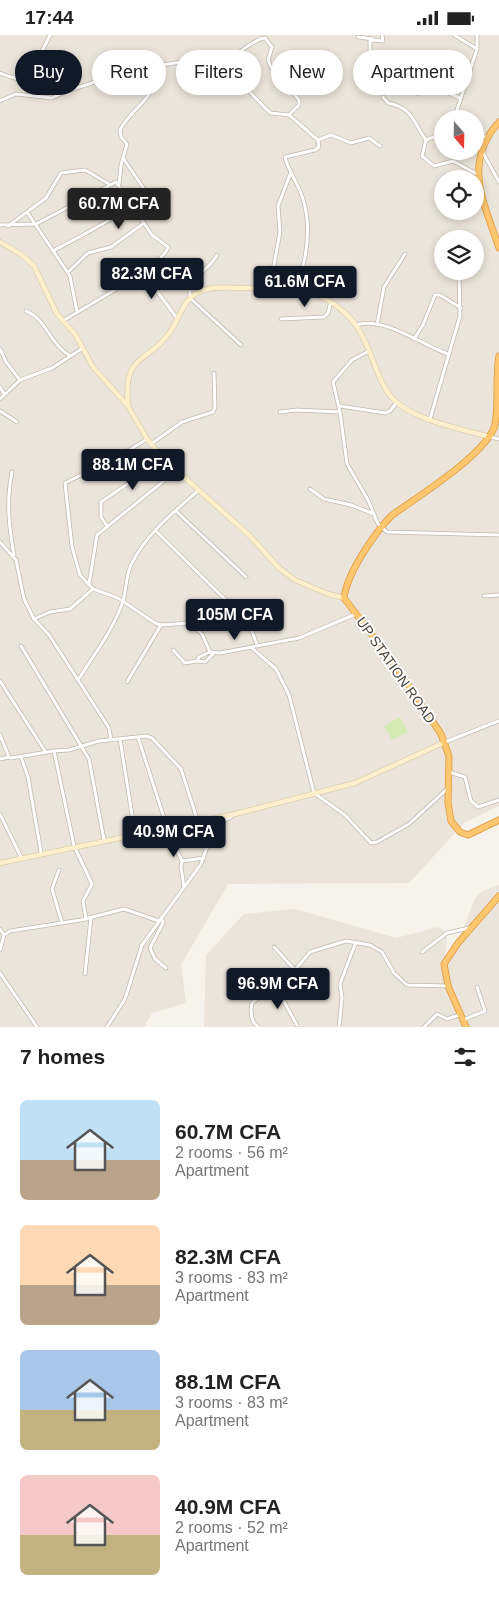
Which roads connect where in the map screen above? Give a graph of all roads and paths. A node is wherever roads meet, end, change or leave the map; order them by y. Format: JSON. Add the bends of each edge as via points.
{"nodes":[{"id":1,"x":50,"y":35,"type":"edge"},
{"id":2,"x":382,"y":35,"type":"edge"},
{"id":3,"x":454,"y":35,"type":"edge"},
{"id":4,"x":477,"y":35,"type":"edge"},
{"id":5,"x":358,"y":37,"type":"dead end"},
{"id":6,"x":383,"y":41,"type":"junction"},
{"id":7,"x":477,"y":49,"type":"junction"},
{"id":8,"x":42,"y":50,"type":"edge"},
{"id":9,"x":244,"y":50,"type":"edge"},
{"id":10,"x":370,"y":50,"type":"edge"},
{"id":11,"x":0,"y":73,"type":"edge"},
{"id":12,"x":15,"y":77,"type":"edge"},
{"id":13,"x":15,"y":94,"type":"edge"},
{"id":14,"x":35,"y":95,"type":"edge"},
{"id":15,"x":58,"y":95,"type":"edge"},
{"id":16,"x":149,"y":95,"type":"edge"},
{"id":17,"x":252,"y":95,"type":"edge"},
{"id":18,"x":453,"y":95,"type":"edge"},
{"id":19,"x":383,"y":97,"type":"dead end"},
{"id":20,"x":460,"y":98,"type":"junction"},
{"id":21,"x":0,"y":101,"type":"edge"},
{"id":22,"x":457,"y":110,"type":"edge"},
{"id":23,"x":289,"y":115,"type":"junction"},
{"id":24,"x":499,"y":122,"type":"edge"},
{"id":25,"x":434,"y":137,"type":"edge"},
{"id":26,"x":484,"y":137,"type":"edge"},
{"id":27,"x":487,"y":137,"type":"junction"},
{"id":28,"x":318,"y":140,"type":"junction"},
{"id":29,"x":426,"y":140,"type":"junction"},
{"id":30,"x":484,"y":145,"type":"edge"},
{"id":31,"x":380,"y":146,"type":"dead end"},
{"id":32,"x":484,"y":154,"type":"edge"},
{"id":33,"x":123,"y":158,"type":"junction"},
{"id":34,"x":470,"y":170,"type":"edge"},
{"id":35,"x":291,"y":172,"type":"junction"},
{"id":36,"x":498,"y":176,"type":"edge"},
{"id":37,"x":499,"y":182,"type":"edge"},
{"id":38,"x":110,"y":184,"type":"junction"},
{"id":39,"x":119,"y":184,"type":"junction"},
{"id":40,"x":484,"y":198,"type":"edge"},
{"id":41,"x":132,"y":205,"type":"junction"},
{"id":42,"x":27,"y":212,"type":"junction"},
{"id":43,"x":144,"y":223,"type":"junction"},
{"id":44,"x":36,"y":224,"type":"junction"},
{"id":45,"x":0,"y":225,"type":"edge"},
{"id":46,"x":7,"y":226,"type":"junction"},
{"id":47,"x":0,"y":242,"type":"edge"},
{"id":48,"x":499,"y":248,"type":"edge"},
{"id":49,"x":53,"y":251,"type":"junction"},
{"id":50,"x":405,"y":254,"type":"dead end"},
{"id":51,"x":217,"y":255,"type":"dead end"},
{"id":52,"x":68,"y":272,"type":"junction"},
{"id":53,"x":143,"y":272,"type":"junction"},
{"id":54,"x":459,"y":280,"type":"edge"},
{"id":55,"x":270,"y":287,"type":"junction"},
{"id":56,"x":296,"y":289,"type":"junction"},
{"id":57,"x":190,"y":298,"type":"junction"},
{"id":58,"x":332,"y":301,"type":"junction"},
{"id":59,"x":461,"y":308,"type":"junction"},
{"id":60,"x":26,"y":311,"type":"dead end"},
{"id":61,"x":77,"y":312,"type":"junction"},
{"id":62,"x":176,"y":317,"type":"junction"},
{"id":63,"x":281,"y":319,"type":"dead end"},
{"id":64,"x":63,"y":321,"type":"junction"},
{"id":65,"x":356,"y":325,"type":"junction"},
{"id":66,"x":377,"y":325,"type":"junction"},
{"id":67,"x":414,"y":339,"type":"junction"},
{"id":68,"x":241,"y":345,"type":"dead end"},
{"id":69,"x":84,"y":347,"type":"junction"},
{"id":70,"x":0,"y":349,"type":"edge"},
{"id":71,"x":370,"y":351,"type":"junction"},
{"id":72,"x":448,"y":354,"type":"junction"},
{"id":73,"x":69,"y":355,"type":"junction"},
{"id":74,"x":499,"y":356,"type":"edge"},
{"id":75,"x":214,"y":373,"type":"dead end"},
{"id":76,"x":20,"y":379,"type":"junction"},
{"id":77,"x":0,"y":387,"type":"edge"},
{"id":78,"x":4,"y":394,"type":"junction"},
{"id":79,"x":498,"y":395,"type":"edge"},
{"id":80,"x":0,"y":399,"type":"edge"},
{"id":81,"x":397,"y":402,"type":"junction"},
{"id":82,"x":128,"y":406,"type":"junction"},
{"id":83,"x":340,"y":406,"type":"junction"},
{"id":84,"x":0,"y":411,"type":"edge"},
{"id":85,"x":280,"y":411,"type":"dead end"},
{"id":86,"x":340,"y":412,"type":"junction"},
{"id":87,"x":430,"y":419,"type":"junction"},
{"id":88,"x":18,"y":421,"type":"dead end"},
{"id":89,"x":490,"y":437,"type":"junction"},
{"id":90,"x":147,"y":439,"type":"junction"},
{"id":91,"x":499,"y":439,"type":"edge"},
{"id":92,"x":151,"y":445,"type":"junction"},
{"id":93,"x":164,"y":459,"type":"junction"},
{"id":94,"x":176,"y":471,"type":"junction"},
{"id":95,"x":12,"y":472,"type":"dead end"},
{"id":96,"x":310,"y":489,"type":"dead end"},
{"id":97,"x":198,"y":490,"type":"junction"},
{"id":98,"x":176,"y":511,"type":"junction"},
{"id":99,"x":375,"y":515,"type":"junction"},
{"id":100,"x":107,"y":526,"type":"junction"},
{"id":101,"x":381,"y":527,"type":"junction"},
{"id":102,"x":156,"y":531,"type":"junction"},
{"id":103,"x":499,"y":535,"type":"edge"},
{"id":104,"x":0,"y":542,"type":"edge"},
{"id":105,"x":14,"y":556,"type":"junction"},
{"id":106,"x":246,"y":577,"type":"dead end"},
{"id":107,"x":89,"y":585,"type":"junction"},
{"id":108,"x":93,"y":589,"type":"junction"},
{"id":109,"x":499,"y":595,"type":"edge"},
{"id":110,"x":484,"y":596,"type":"dead end"},
{"id":111,"x":344,"y":598,"type":"junction"},
{"id":112,"x":123,"y":603,"type":"junction"},
{"id":113,"x":357,"y":614,"type":"junction"},
{"id":114,"x":34,"y":619,"type":"junction"},
{"id":115,"x":161,"y":625,"type":"junction"},
{"id":116,"x":257,"y":645,"type":"junction"},
{"id":117,"x":21,"y":646,"type":"dead end"},
{"id":118,"x":251,"y":647,"type":"junction"},
{"id":119,"x":173,"y":650,"type":"dead end"},
{"id":120,"x":212,"y":653,"type":"junction"},
{"id":121,"x":197,"y":661,"type":"junction"},
{"id":122,"x":78,"y":680,"type":"junction"},
{"id":123,"x":0,"y":681,"type":"edge"},
{"id":124,"x":127,"y":682,"type":"dead end"},
{"id":125,"x":499,"y":721,"type":"edge"},
{"id":126,"x":0,"y":735,"type":"edge"},
{"id":127,"x":138,"y":737,"type":"junction"},
{"id":128,"x":120,"y":739,"type":"junction"},
{"id":129,"x":111,"y":740,"type":"junction"},
{"id":130,"x":445,"y":742,"type":"junction"},
{"id":131,"x":82,"y":746,"type":"junction"},
{"id":132,"x":45,"y":751,"type":"junction"},
{"id":133,"x":54,"y":751,"type":"junction"},
{"id":134,"x":8,"y":757,"type":"junction"},
{"id":135,"x":21,"y":757,"type":"junction"},
{"id":136,"x":0,"y":759,"type":"edge"},
{"id":137,"x":449,"y":772,"type":"junction"},
{"id":138,"x":448,"y":789,"type":"junction"},
{"id":139,"x":314,"y":793,"type":"junction"},
{"id":140,"x":499,"y":800,"type":"edge"},
{"id":141,"x":0,"y":814,"type":"edge"},
{"id":142,"x":235,"y":814,"type":"junction"},
{"id":143,"x":499,"y":820,"type":"edge"},
{"id":144,"x":198,"y":822,"type":"junction"},
{"id":145,"x":167,"y":827,"type":"junction"},
{"id":146,"x":135,"y":833,"type":"junction"},
{"id":147,"x":104,"y":840,"type":"junction"},
{"id":148,"x":74,"y":846,"type":"junction"},
{"id":149,"x":175,"y":846,"type":"dead end"},
{"id":150,"x":41,"y":853,"type":"junction"},
{"id":151,"x":21,"y":857,"type":"junction"},
{"id":152,"x":204,"y":858,"type":"junction"},
{"id":153,"x":182,"y":861,"type":"junction"},
{"id":154,"x":0,"y":863,"type":"edge"},
{"id":155,"x":59,"y":870,"type":"dead end"},
{"id":156,"x":184,"y":887,"type":"junction"},
{"id":157,"x":499,"y":896,"type":"edge"},
{"id":158,"x":499,"y":903,"type":"edge"},
{"id":159,"x":491,"y":904,"type":"junction"},
{"id":160,"x":91,"y":917,"type":"junction"},
{"id":161,"x":86,"y":919,"type":"junction"},
{"id":162,"x":160,"y":919,"type":"junction"},
{"id":163,"x":62,"y":923,"type":"junction"},
{"id":164,"x":470,"y":928,"type":"junction"},
{"id":165,"x":0,"y":929,"type":"edge"},
{"id":166,"x":4,"y":935,"type":"junction"},
{"id":167,"x":356,"y":942,"type":"junction"},
{"id":168,"x":274,"y":947,"type":"dead end"},
{"id":169,"x":0,"y":950,"type":"edge"},
{"id":170,"x":422,"y":952,"type":"dead end"},
{"id":171,"x":166,"y":968,"type":"dead end"},
{"id":172,"x":295,"y":970,"type":"junction"},
{"id":173,"x":0,"y":973,"type":"edge"},
{"id":174,"x":84,"y":973,"type":"dead end"},
{"id":175,"x":2,"y":981,"type":"edge"},
{"id":176,"x":274,"y":986,"type":"junction"},
{"id":177,"x":448,"y":986,"type":"junction"},
{"id":178,"x":477,"y":987,"type":"dead end"},
{"id":179,"x":461,"y":1018,"type":"junction"},
{"id":180,"x":297,"y":1025,"type":"dead end"},
{"id":181,"x":37,"y":1027,"type":"edge"},
{"id":182,"x":106,"y":1027,"type":"edge"},
{"id":183,"x":258,"y":1027,"type":"edge"},
{"id":184,"x":338,"y":1027,"type":"edge"},
{"id":185,"x":424,"y":1027,"type":"edge"},
{"id":186,"x":466,"y":1027,"type":"edge"}],
"edges":[{"from":1,"to":8,"type":"street"},
{"from":2,"to":6,"type":"street"},
{"from":3,"to":7,"type":"street"},
{"from":4,"to":7,"type":"street"},
{"from":5,"to":6,"type":"street"},
{"from":6,"to":10,"type":"street","via":[[370,40]]},
{"from":7,"to":20,"type":"street"},
{"from":9,"to":23,"type":"street","via":[[265,38],[272,47],[268,60],[271,67],[300,100]]},
{"from":11,"to":12,"type":"street"},
{"from":13,"to":21,"type":"street"},
{"from":14,"to":15,"type":"street","via":[[52,98]]},
{"from":16,"to":33,"type":"street","via":[[120,131],[127,144]]},
{"from":17,"to":23,"type":"street","via":[[271,113]]},
{"from":18,"to":20,"type":"street"},
{"from":19,"to":29,"type":"street","via":[[388,103],[398,104],[408,112]]},
{"from":20,"to":22,"type":"street"},
{"from":23,"to":28,"type":"street"},
{"from":24,"to":27,"type":"highway"},
{"from":25,"to":29,"type":"street"},
{"from":26,"to":27,"type":"street"},
{"from":27,"to":30,"type":"highway"},
{"from":28,"to":31,"type":"street","via":[[331,135],[351,143],[369,138]]},
{"from":28,"to":35,"type":"street","via":[[315,150],[285,157]]},
{"from":29,"to":34,"type":"street","via":[[422,156],[434,166],[453,161]]},
{"from":32,"to":36,"type":"street"},
{"from":33,"to":39,"type":"street"},
{"from":33,"to":41,"type":"street","via":[[145,191]]},
{"from":35,"to":55,"type":"street","via":[[278,206],[280,225]]},
{"from":35,"to":56,"type":"street","via":[[304,206],[307,242],[305,263]]},
{"from":36,"to":37,"type":"street"},
{"from":38,"to":39,"type":"street"},
{"from":38,"to":42,"type":"street","via":[[85,170],[62,173],[46,198]]},
{"from":38,"to":44,"type":"street"},
{"from":39,"to":41,"type":"street"},
{"from":40,"to":48,"type":"highway"},
{"from":41,"to":43,"type":"street"},
{"from":41,"to":49,"type":"street"},
{"from":42,"to":44,"type":"street"},
{"from":42,"to":46,"type":"street"},
{"from":43,"to":52,"type":"street","via":[[111,247],[92,250]]},
{"from":43,"to":53,"type":"street","via":[[152,235],[168,248]]},
{"from":44,"to":46,"type":"street"},
{"from":44,"to":49,"type":"street"},
{"from":45,"to":46,"type":"street"},
{"from":47,"to":64,"type":"street","via":[[34,266]]},
{"from":49,"to":52,"type":"street"},
{"from":50,"to":66,"type":"street","via":[[384,287]]},
{"from":51,"to":57,"type":"street","via":[[194,279]]},
{"from":52,"to":61,"type":"street"},
{"from":53,"to":61,"type":"street"},
{"from":53,"to":62,"type":"street"},
{"from":54,"to":59,"type":"street"},
{"from":55,"to":56,"type":"street"},
{"from":55,"to":57,"type":"street","via":[[220,287],[198,292]]},
{"from":56,"to":58,"type":"street"},
{"from":57,"to":62,"type":"street"},
{"from":57,"to":68,"type":"street"},
{"from":58,"to":63,"type":"street","via":[[324,317]]},
{"from":58,"to":65,"type":"street"},
{"from":59,"to":67,"type":"street","via":[[440,295],[434,295]]},
{"from":59,"to":72,"type":"street"},
{"from":60,"to":73,"type":"street","via":[[41,324],[58,348]]},
{"from":61,"to":64,"type":"street"},
{"from":62,"to":82,"type":"street","via":[[170,332],[135,364],[128,379]]},
{"from":64,"to":69,"type":"street"},
{"from":65,"to":66,"type":"street"},
{"from":65,"to":71,"type":"street"},
{"from":66,"to":67,"type":"street"},
{"from":67,"to":72,"type":"street"},
{"from":69,"to":73,"type":"street"},
{"from":69,"to":82,"type":"street","via":[[93,367]]},
{"from":70,"to":76,"type":"street"},
{"from":71,"to":81,"type":"street","via":[[387,391]]},
{"from":71,"to":83,"type":"street","via":[[352,360],[333,382]]},
{"from":72,"to":87,"type":"street"},
{"from":73,"to":76,"type":"street","via":[[52,368]]},
{"from":74,"to":79,"type":"highway"},
{"from":75,"to":92,"type":"street","via":[[215,407],[212,412],[182,422]]},
{"from":76,"to":78,"type":"street"},
{"from":77,"to":78,"type":"street"},
{"from":78,"to":80,"type":"street"},
{"from":79,"to":89,"type":"highway","via":[[498,411]]},
{"from":81,"to":83,"type":"street","via":[[385,413]]},
{"from":81,"to":87,"type":"street"},
{"from":82,"to":90,"type":"street"},
{"from":83,"to":86,"type":"street"},
{"from":84,"to":88,"type":"street"},
{"from":85,"to":86,"type":"street"},
{"from":86,"to":99,"type":"street","via":[[347,464]]},
{"from":87,"to":89,"type":"street"},
{"from":89,"to":91,"type":"street"},
{"from":89,"to":101,"type":"highway","via":[[472,456],[391,516]]},
{"from":90,"to":92,"type":"street"},
{"from":90,"to":107,"type":"street","via":[[64,483],[72,547],[78,571]]},
{"from":92,"to":93,"type":"street"},
{"from":93,"to":94,"type":"street"},
{"from":93,"to":100,"type":"street","via":[[101,502],[101,517]]},
{"from":94,"to":97,"type":"street"},
{"from":94,"to":100,"type":"street"},
{"from":95,"to":105,"type":"street","via":[[8,510]]},
{"from":96,"to":99,"type":"street","via":[[324,499]]},
{"from":97,"to":98,"type":"street"},
{"from":97,"to":111,"type":"street","via":[[295,580],[328,595]]},
{"from":98,"to":102,"type":"street"},
{"from":98,"to":106,"type":"street"},
{"from":99,"to":101,"type":"street"},
{"from":100,"to":107,"type":"street","via":[[96,538]]},
{"from":101,"to":103,"type":"street","via":[[387,532]]},
{"from":101,"to":111,"type":"highway","via":[[353,574]]},
{"from":102,"to":112,"type":"street","via":[[131,564]]},
{"from":102,"to":116,"type":"street","via":[[245,618]]},
{"from":104,"to":105,"type":"street"},
{"from":105,"to":114,"type":"street","via":[[24,599]]},
{"from":107,"to":108,"type":"street"},
{"from":108,"to":112,"type":"street"},
{"from":108,"to":114,"type":"street","via":[[70,609]]},
{"from":109,"to":110,"type":"street"},
{"from":111,"to":113,"type":"highway","name":"UP STATION ROAD"},
{"from":112,"to":115,"type":"street"},
{"from":112,"to":122,"type":"street"},
{"from":113,"to":116,"type":"street","via":[[299,639]]},
{"from":113,"to":130,"type":"highway","name":"UP STATION ROAD"},
{"from":114,"to":122,"type":"street","via":[[49,635]]},
{"from":115,"to":120,"type":"street","via":[[190,623],[202,634]]},
{"from":115,"to":124,"type":"street"},
{"from":116,"to":118,"type":"street"},
{"from":117,"to":131,"type":"street"},
{"from":118,"to":120,"type":"street"},
{"from":118,"to":139,"type":"street","via":[[276,669],[289,695]]},
{"from":119,"to":121,"type":"street","via":[[185,663]]},
{"from":120,"to":121,"type":"street","via":[[198,657]]},
{"from":120,"to":121,"type":"street","via":[[205,662]]},
{"from":122,"to":129,"type":"street","via":[[109,728]]},
{"from":123,"to":132,"type":"street"},
{"from":125,"to":130,"type":"street"},
{"from":126,"to":134,"type":"street"},
{"from":127,"to":128,"type":"street"},
{"from":127,"to":144,"type":"street","via":[[152,738],[181,769]]},
{"from":127,"to":145,"type":"street"},
{"from":128,"to":129,"type":"street"},
{"from":128,"to":146,"type":"street"},
{"from":129,"to":131,"type":"street"},
{"from":130,"to":137,"type":"highway","name":"UP STATION ROAD"},
{"from":130,"to":139,"type":"street","via":[[355,783]]},
{"from":131,"to":133,"type":"street"},
{"from":131,"to":147,"type":"street","via":[[92,769]]},
{"from":132,"to":133,"type":"street"},
{"from":132,"to":135,"type":"street"},
{"from":133,"to":148,"type":"street"},
{"from":134,"to":135,"type":"street"},
{"from":134,"to":136,"type":"street"},
{"from":135,"to":150,"type":"street","via":[[28,777]]},
{"from":137,"to":138,"type":"highway","name":"UP STATION ROAD"},
{"from":137,"to":140,"type":"street","via":[[465,777],[471,801],[478,807]]},
{"from":138,"to":139,"type":"street","via":[[409,823],[371,843],[345,815]]},
{"from":138,"to":143,"type":"highway","name":"UP STATION ROAD","via":[[451,821],[460,832],[468,835]]},
{"from":139,"to":142,"type":"street"},
{"from":141,"to":151,"type":"street"},
{"from":142,"to":144,"type":"street"},
{"from":142,"to":152,"type":"street","via":[[212,832]]},
{"from":144,"to":145,"type":"street"},
{"from":145,"to":146,"type":"street"},
{"from":146,"to":147,"type":"street"},
{"from":147,"to":148,"type":"street"},
{"from":148,"to":150,"type":"street"},
{"from":148,"to":161,"type":"street","via":[[92,884],[83,901]]},
{"from":149,"to":153,"type":"street"},
{"from":150,"to":151,"type":"street"},
{"from":151,"to":154,"type":"street"},
{"from":152,"to":153,"type":"street"},
{"from":152,"to":156,"type":"street"},
{"from":153,"to":156,"type":"street"},
{"from":155,"to":163,"type":"street","via":[[52,889]]},
{"from":156,"to":162,"type":"street"},
{"from":157,"to":159,"type":"highway"},
{"from":158,"to":159,"type":"street"},
{"from":159,"to":164,"type":"highway"},
{"from":160,"to":161,"type":"street"},
{"from":160,"to":162,"type":"street","via":[[124,909]]},
{"from":160,"to":174,"type":"street"},
{"from":161,"to":163,"type":"street"},
{"from":162,"to":171,"type":"street","via":[[163,923],[150,948],[155,959]]},
{"from":162,"to":182,"type":"street","via":[[142,945],[125,999]]},
{"from":163,"to":166,"type":"street","via":[[16,929]]},
{"from":164,"to":170,"type":"street","via":[[447,933]]},
{"from":164,"to":177,"type":"highway","via":[[447,956],[444,964]]},
{"from":165,"to":166,"type":"street"},
{"from":166,"to":169,"type":"street"},
{"from":167,"to":172,"type":"street","via":[[342,942],[313,950]]},
{"from":167,"to":177,"type":"street","via":[[382,952],[398,979],[407,985]]},
{"from":167,"to":184,"type":"street","via":[[340,984],[342,998]]},
{"from":168,"to":172,"type":"street"},
{"from":172,"to":176,"type":"street"},
{"from":173,"to":175,"type":"street"},
{"from":175,"to":181,"type":"street"},
{"from":176,"to":180,"type":"street"},
{"from":176,"to":183,"type":"street","via":[[252,1003],[251,1013]]},
{"from":177,"to":179,"type":"highway"},
{"from":178,"to":179,"type":"street","via":[[485,1011]]},
{"from":179,"to":185,"type":"street","via":[[447,1019],[437,1014]]},
{"from":179,"to":186,"type":"highway"}]}
